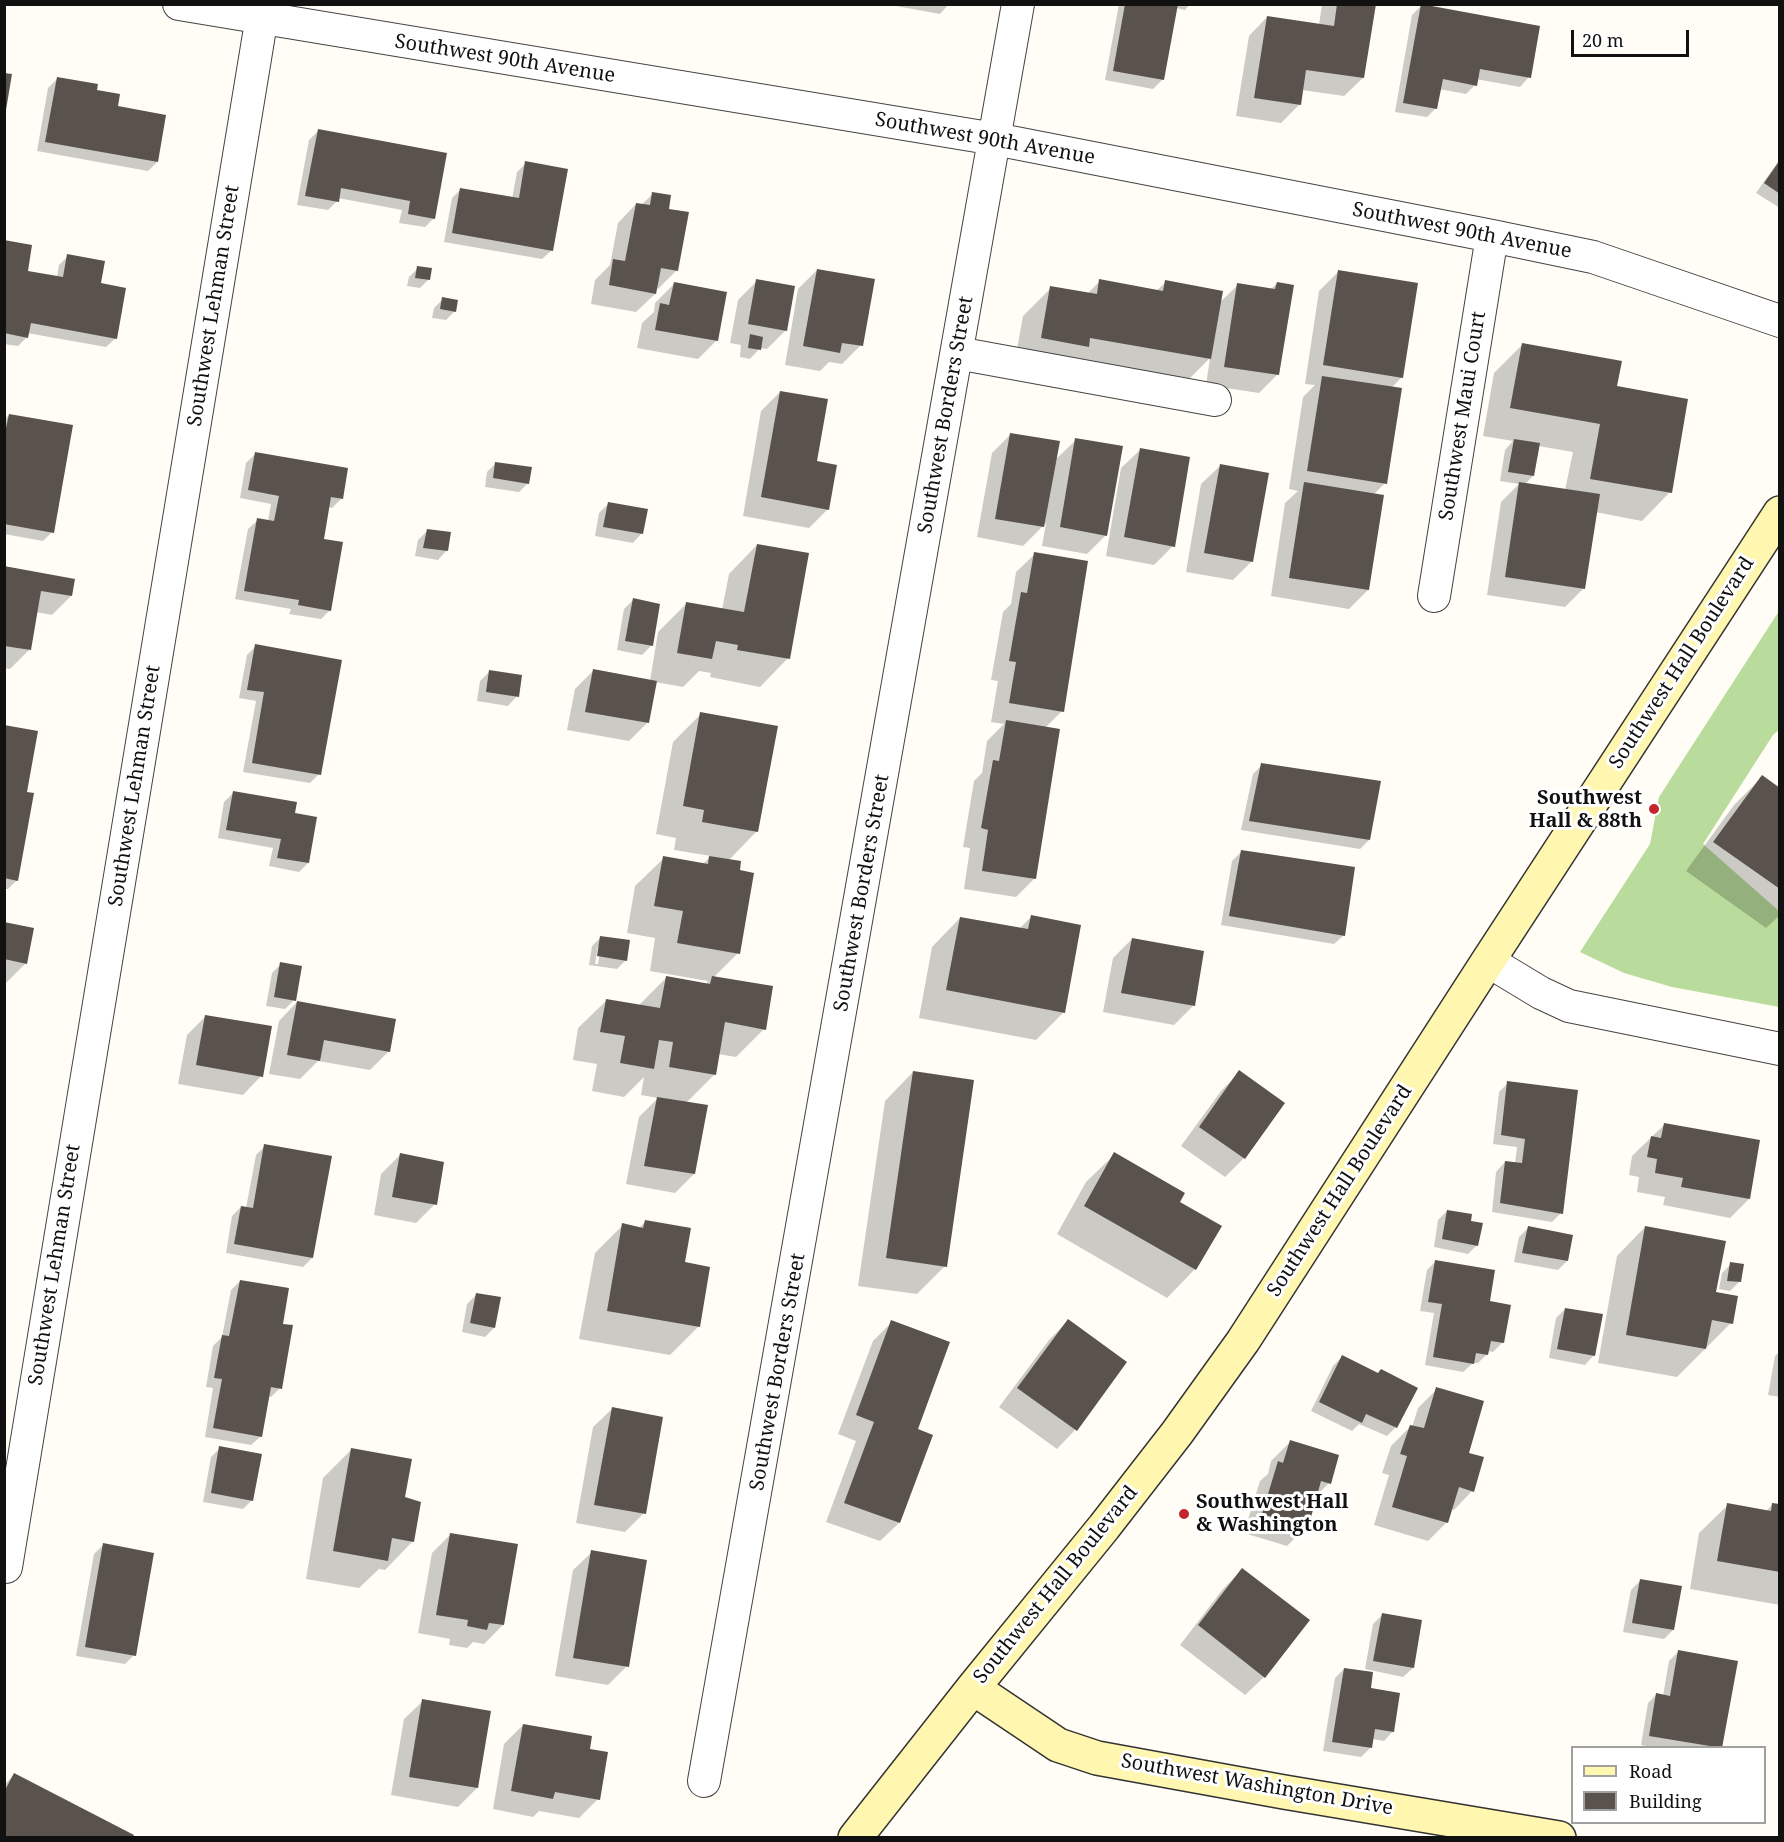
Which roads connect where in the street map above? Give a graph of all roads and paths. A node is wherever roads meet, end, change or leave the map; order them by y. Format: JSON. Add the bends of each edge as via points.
{"nodes":[{"id":1,"x":179,"y":4,"type":"edge"},
{"id":2,"x":1018,"y":4,"type":"edge"},
{"id":3,"x":263,"y":12,"type":"edge"},
{"id":4,"x":995,"y":139,"type":"junction"},
{"id":5,"x":1492,"y":236,"type":"junction"},
{"id":6,"x":1779,"y":321,"type":"edge"},
{"id":7,"x":957,"y":353,"type":"junction"},
{"id":8,"x":1215,"y":400,"type":"dead end"},
{"id":9,"x":1779,"y":513,"type":"edge"},
{"id":10,"x":1434,"y":596,"type":"dead end"},
{"id":11,"x":1488,"y":961,"type":"junction"},
{"id":12,"x":1779,"y":1049,"type":"edge"},
{"id":13,"x":6,"y":1567,"type":"edge"},
{"id":14,"x":973,"y":1688,"type":"junction"},
{"id":15,"x":704,"y":1781,"type":"dead end"},
{"id":16,"x":1479,"y":1831,"type":"edge"},
{"id":17,"x":855,"y":1838,"type":"edge"},
{"id":18,"x":1559,"y":1838,"type":"edge"}],
"edges":[{"from":1,"to":3,"type":"street","name":"Southwest 90th Avenue"},
{"from":2,"to":4,"type":"street","name":"Southwest Borders Street"},
{"from":3,"to":4,"type":"street","name":"Southwest 90th Avenue"},
{"from":3,"to":13,"type":"street","name":"Southwest Lehman Street"},
{"from":4,"to":5,"type":"street","name":"Southwest 90th Avenue"},
{"from":4,"to":7,"type":"street","name":"Southwest Borders Street"},
{"from":5,"to":6,"type":"street","name":"Southwest 90th Avenue","via":[[1593,257]]},
{"from":5,"to":10,"type":"street","name":"Southwest Maui Court"},
{"from":7,"to":8,"type":"street"},
{"from":7,"to":15,"type":"street","name":"Southwest Borders Street"},
{"from":9,"to":11,"type":"main road","name":"Southwest Hall Boulevard"},
{"from":11,"to":12,"type":"street","via":[[1569,1006]]},
{"from":11,"to":14,"type":"main road","name":"Southwest Hall Boulevard","via":[[1244,1341],[1104,1527]]},
{"from":14,"to":16,"type":"main road","name":"Southwest Washington Drive","via":[[1058,1744],[1097,1758]]},
{"from":14,"to":17,"type":"main road","name":"Southwest Hall Boulevard"},
{"from":16,"to":18,"type":"main road","name":"Southwest Washington Drive"}]}
